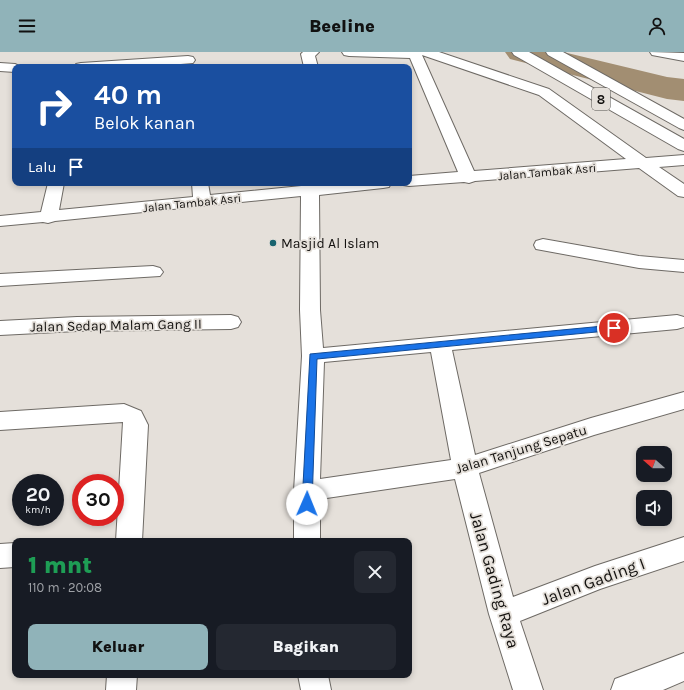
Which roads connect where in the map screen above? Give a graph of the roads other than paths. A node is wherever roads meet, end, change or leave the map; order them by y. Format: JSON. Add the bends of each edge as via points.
{"nodes":[{"id":1,"x":88,"y":52,"type":"edge"},
{"id":2,"x":312,"y":52,"type":"edge"},
{"id":3,"x":349,"y":52,"type":"edge"},
{"id":4,"x":519,"y":52,"type":"edge"},
{"id":5,"x":553,"y":52,"type":"edge"},
{"id":6,"x":657,"y":52,"type":"edge"},
{"id":7,"x":419,"y":53,"type":"edge"},
{"id":8,"x":684,"y":57,"type":"edge"},
{"id":9,"x":188,"y":60,"type":"edge"},
{"id":10,"x":83,"y":64,"type":"edge"},
{"id":11,"x":127,"y":64,"type":"edge"},
{"id":12,"x":310,"y":64,"type":"edge"},
{"id":13,"x":0,"y":67,"type":"edge"},
{"id":14,"x":12,"y":68,"type":"edge"},
{"id":15,"x":684,"y":125,"type":"edge"},
{"id":16,"x":684,"y":146,"type":"edge"},
{"id":17,"x":684,"y":160,"type":"edge"},
{"id":18,"x":646,"y":164,"type":"junction"},
{"id":19,"x":469,"y":178,"type":"junction"},
{"id":20,"x":412,"y":181,"type":"edge"},
{"id":21,"x":55,"y":186,"type":"edge"},
{"id":22,"x":200,"y":186,"type":"edge"},
{"id":23,"x":335,"y":186,"type":"edge"},
{"id":24,"x":310,"y":190,"type":"junction"},
{"id":25,"x":684,"y":192,"type":"edge"},
{"id":26,"x":202,"y":202,"type":"junction"},
{"id":27,"x":48,"y":218,"type":"junction"},
{"id":28,"x":0,"y":222,"type":"edge"},
{"id":29,"x":543,"y":245,"type":"dead end"},
{"id":30,"x":684,"y":266,"type":"edge"},
{"id":31,"x":152,"y":272,"type":"dead end"},
{"id":32,"x":0,"y":280,"type":"edge"},
{"id":33,"x":231,"y":322,"type":"dead end"},
{"id":34,"x":678,"y":322,"type":"dead end"},
{"id":35,"x":0,"y":328,"type":"edge"},
{"id":36,"x":440,"y":344,"type":"junction"},
{"id":37,"x":313,"y":356,"type":"junction"},
{"id":38,"x":684,"y":400,"type":"edge"},
{"id":39,"x":0,"y":421,"type":"edge"},
{"id":40,"x":465,"y":468,"type":"junction"},
{"id":41,"x":307,"y":491,"type":"junction"},
{"id":42,"x":129,"y":538,"type":"edge"},
{"id":43,"x":307,"y":538,"type":"edge"},
{"id":44,"x":684,"y":549,"type":"edge"},
{"id":45,"x":12,"y":555,"type":"edge"},
{"id":46,"x":0,"y":556,"type":"edge"},
{"id":47,"x":503,"y":614,"type":"junction"},
{"id":48,"x":684,"y":667,"type":"edge"},
{"id":49,"x":122,"y":678,"type":"edge"},
{"id":50,"x":314,"y":678,"type":"edge"},
{"id":51,"x":121,"y":690,"type":"edge"},
{"id":52,"x":316,"y":690,"type":"edge"},
{"id":53,"x":528,"y":690,"type":"edge"},
{"id":54,"x":626,"y":690,"type":"edge"}],
"edges":[{"from":1,"to":10,"type":"main road"},
{"from":2,"to":12,"type":"main road","via":[[308,54]]},
{"from":3,"to":7,"type":"main road"},
{"from":4,"to":16,"type":"main road","number":"8"},
{"from":5,"to":15,"type":"main road","number":"8"},
{"from":6,"to":8,"type":"main road"},
{"from":7,"to":18,"type":"main road","via":[[544,92]]},
{"from":7,"to":19,"type":"main road"},
{"from":9,"to":11,"type":"main road"},
{"from":13,"to":14,"type":"main road"},
{"from":17,"to":18,"type":"main road","name":"Jalan Tambak Asri"},
{"from":18,"to":19,"type":"main road","name":"Jalan Tambak Asri"},
{"from":18,"to":25,"type":"main road"},
{"from":19,"to":20,"type":"main road","name":"Jalan Tambak Asri"},
{"from":21,"to":27,"type":"main road"},
{"from":22,"to":26,"type":"main road"},
{"from":23,"to":24,"type":"main road","name":"Jalan Tambak Asri"},
{"from":24,"to":26,"type":"main road","name":"Jalan Tambak Asri"},
{"from":24,"to":37,"type":"main road","via":[[310,310]]},
{"from":26,"to":27,"type":"main road","name":"Jalan Tambak Asri"},
{"from":27,"to":28,"type":"main road","name":"Jalan Tambak Asri"},
{"from":29,"to":30,"type":"main road","via":[[639,262]]},
{"from":31,"to":32,"type":"main road"},
{"from":33,"to":35,"type":"main road","name":"Jalan Sedap Malam Gang II"},
{"from":34,"to":36,"type":"main road"},
{"from":36,"to":37,"type":"main road"},
{"from":36,"to":40,"type":"main road","name":"Jalan Gading Raya"},
{"from":37,"to":41,"type":"main road"},
{"from":38,"to":40,"type":"main road","name":"Jalan Tanjung Sepatu"},
{"from":39,"to":42,"type":"main road","via":[[124,414],[133,417],[136,425]]},
{"from":40,"to":41,"type":"main road","name":"Jalan Tanjung Sepatu"},
{"from":40,"to":47,"type":"main road","name":"Jalan Gading Raya"},
{"from":41,"to":43,"type":"main road"},
{"from":44,"to":47,"type":"main road","name":"Jalan Gading I","via":[[595,578]]},
{"from":45,"to":46,"type":"main road"},
{"from":47,"to":53,"type":"main road","name":"Jalan Gading Raya"},
{"from":48,"to":54,"type":"main road"},
{"from":49,"to":51,"type":"main road"},
{"from":50,"to":52,"type":"main road"}]}
